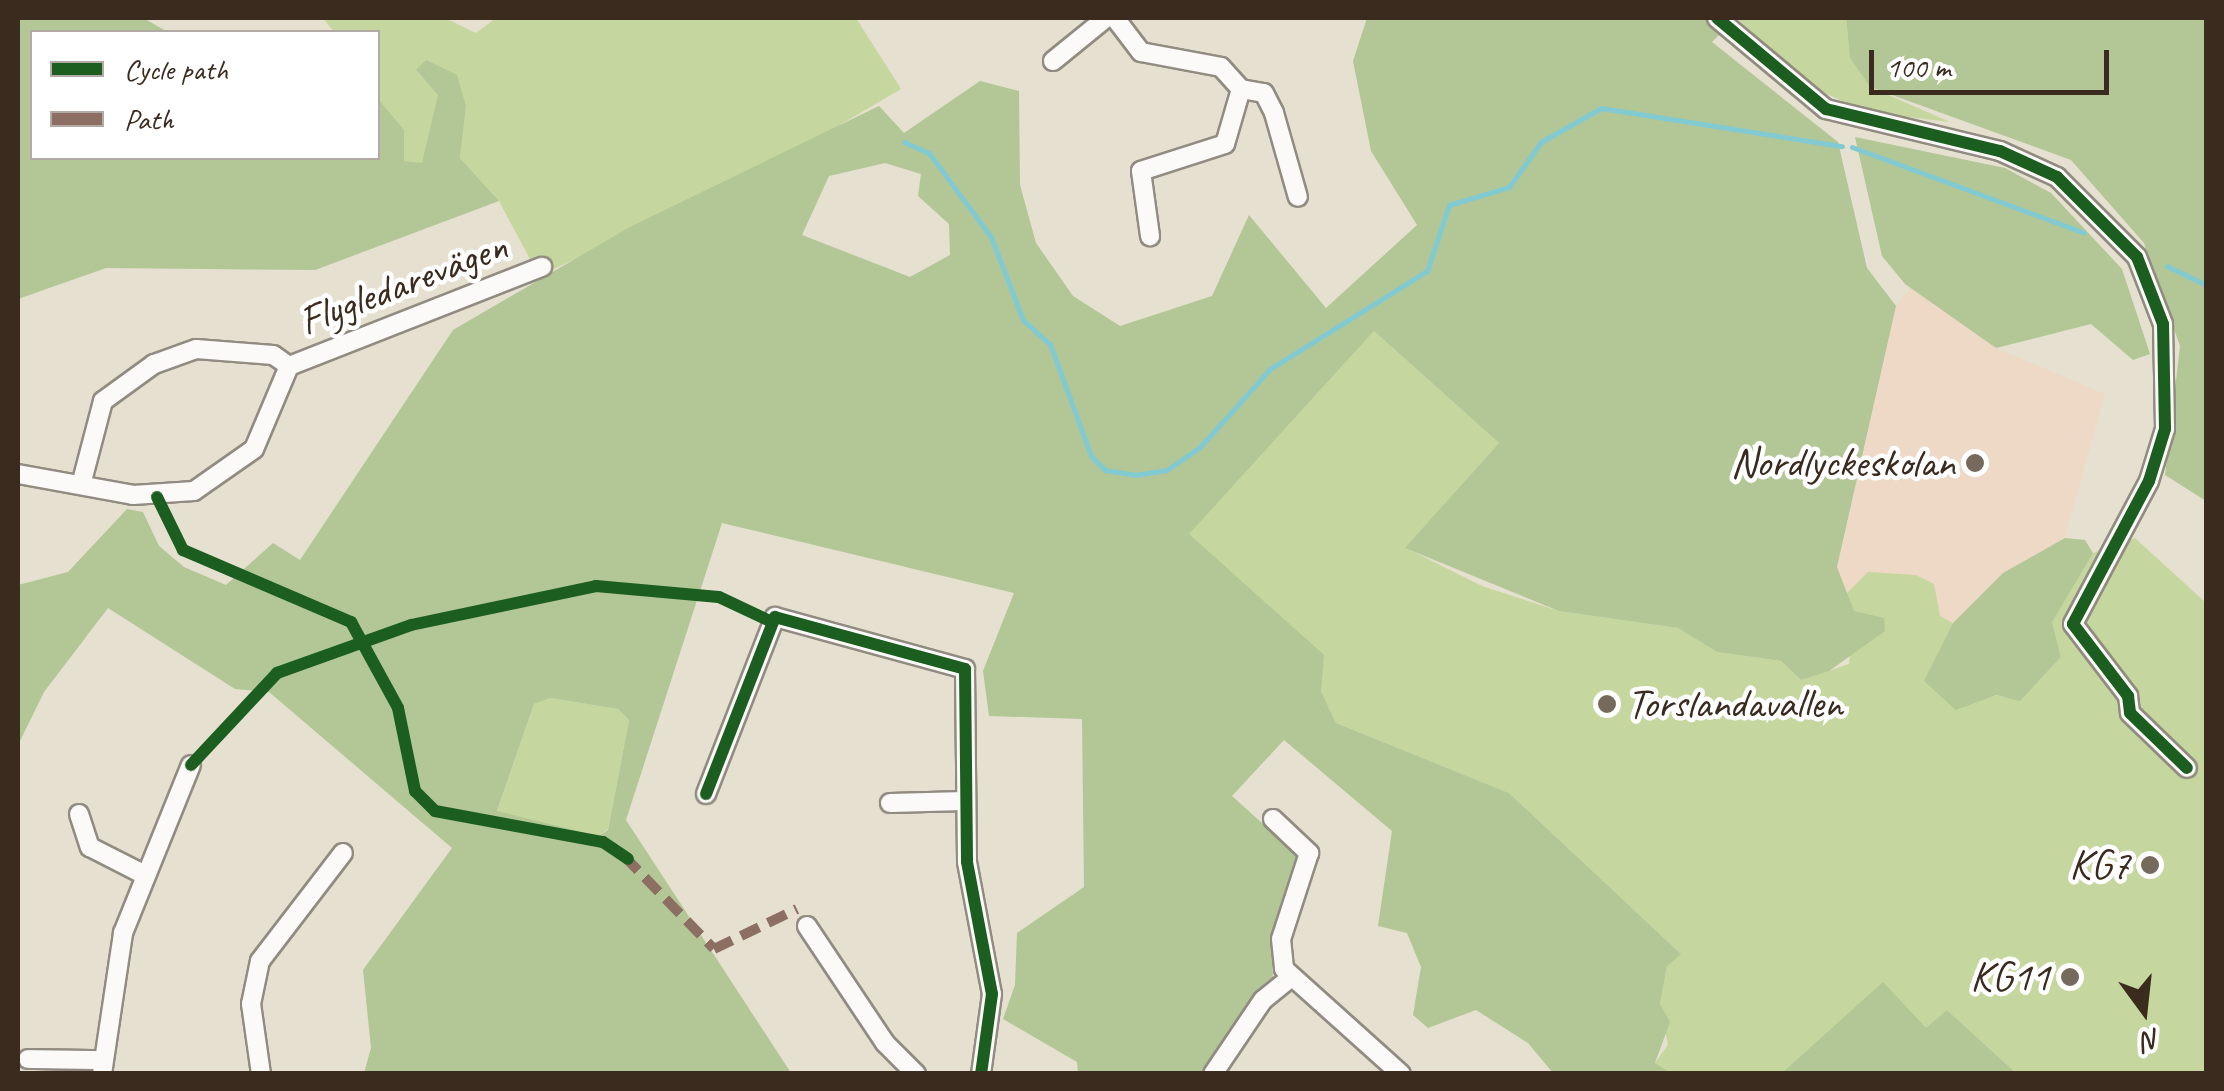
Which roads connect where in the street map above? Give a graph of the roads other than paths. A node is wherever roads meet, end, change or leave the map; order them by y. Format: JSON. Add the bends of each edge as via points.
{"nodes":[{"id":1,"x":1106,"y":18,"type":"edge"},
{"id":2,"x":1116,"y":18,"type":"edge"},
{"id":3,"x":1718,"y":18,"type":"edge"},
{"id":4,"x":1053,"y":61,"type":"dead end"},
{"id":5,"x":1242,"y":89,"type":"junction"},
{"id":6,"x":1298,"y":197,"type":"dead end"},
{"id":7,"x":1150,"y":236,"type":"dead end"},
{"id":8,"x":542,"y":266,"type":"dead end"},
{"id":9,"x":289,"y":366,"type":"junction"},
{"id":10,"x":18,"y":474,"type":"edge"},
{"id":11,"x":82,"y":481,"type":"junction"},
{"id":12,"x":191,"y":765,"type":"dead end"},
{"id":13,"x":2187,"y":768,"type":"dead end"},
{"id":14,"x":706,"y":794,"type":"dead end"},
{"id":15,"x":965,"y":801,"type":"junction"},
{"id":16,"x":890,"y":803,"type":"dead end"},
{"id":17,"x":79,"y":814,"type":"dead end"},
{"id":18,"x":1273,"y":819,"type":"dead end"},
{"id":19,"x":342,"y":854,"type":"dead end"},
{"id":20,"x":142,"y":872,"type":"junction"},
{"id":21,"x":808,"y":926,"type":"dead end"},
{"id":22,"x":1290,"y":978,"type":"junction"},
{"id":23,"x":28,"y":1059,"type":"dead end"},
{"id":24,"x":102,"y":1067,"type":"edge"},
{"id":25,"x":262,"y":1074,"type":"edge"},
{"id":26,"x":916,"y":1074,"type":"edge"},
{"id":27,"x":981,"y":1074,"type":"edge"},
{"id":28,"x":1214,"y":1074,"type":"edge"},
{"id":29,"x":1401,"y":1074,"type":"edge"}],
"edges":[{"from":1,"to":4,"type":"street"},
{"from":2,"to":5,"type":"street","via":[[1141,52],[1221,68]]},
{"from":3,"to":13,"type":"street","via":[[1826,109],[2000,151],[2057,176],[2134,252],[2163,324],[2165,429],[2149,480],[2073,624],[2128,696],[2130,714]]},
{"from":5,"to":6,"type":"street","via":[[1269,103]]},
{"from":5,"to":7,"type":"street","via":[[1225,144],[1141,171]]},
{"from":8,"to":9,"type":"street","name":"Flygledarevägen"},
{"from":9,"to":11,"type":"street","name":"Flygledarevägen","via":[[266,430],[220,478],[156,497]]},
{"from":9,"to":11,"type":"street","name":"Flygledarevägen","via":[[273,354],[196,348],[154,364],[103,401]]},
{"from":10,"to":11,"type":"street","name":"Flygledarevägen"},
{"from":12,"to":20,"type":"street"},
{"from":14,"to":15,"type":"street","via":[[762,631],[775,618],[965,669]]},
{"from":15,"to":16,"type":"street"},
{"from":15,"to":27,"type":"street","via":[[992,994]]},
{"from":17,"to":20,"type":"street","via":[[90,847]]},
{"from":18,"to":22,"type":"street","via":[[1309,853],[1282,938]]},
{"from":19,"to":25,"type":"street","via":[[260,961],[251,1004]]},
{"from":20,"to":24,"type":"street"},
{"from":21,"to":26,"type":"street","via":[[885,1043]]},
{"from":22,"to":28,"type":"street","via":[[1262,1000]]},
{"from":22,"to":29,"type":"street","via":[[1344,1016]]},
{"from":23,"to":24,"type":"street"}]}
